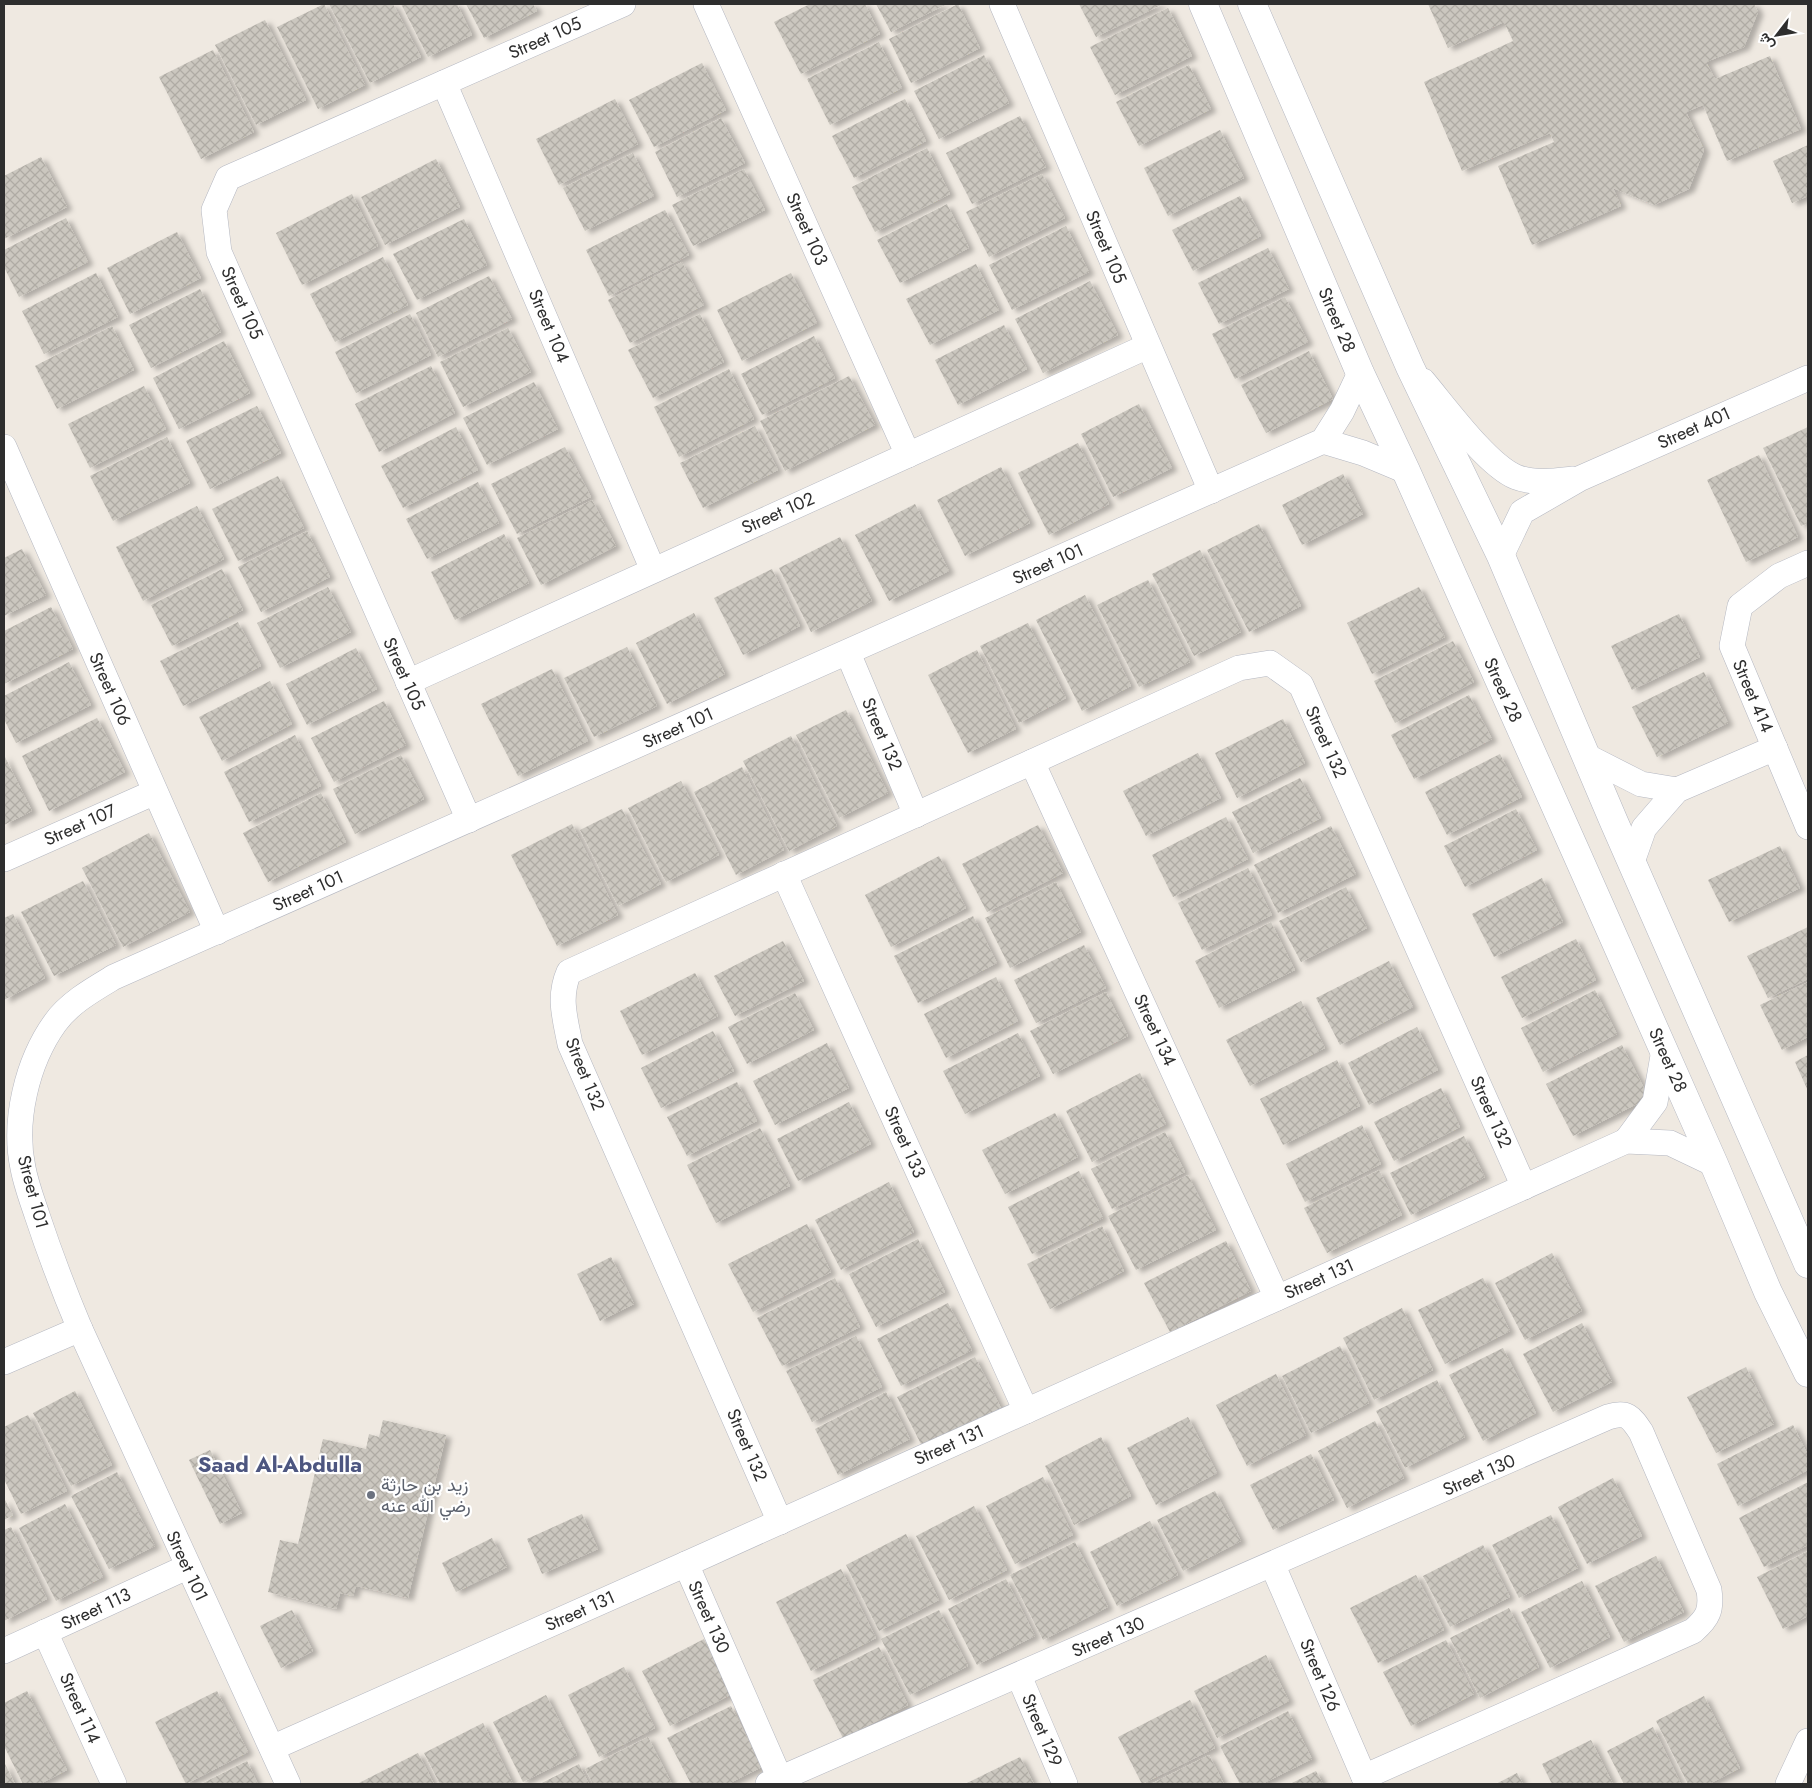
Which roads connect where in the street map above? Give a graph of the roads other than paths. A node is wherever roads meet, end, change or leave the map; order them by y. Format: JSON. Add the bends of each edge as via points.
{"nodes":[{"id":1,"x":623,"y":4,"type":"edge"},
{"id":2,"x":706,"y":4,"type":"edge"},
{"id":3,"x":1002,"y":4,"type":"edge"},
{"id":4,"x":1203,"y":4,"type":"edge"},
{"id":5,"x":1252,"y":4,"type":"edge"},
{"id":6,"x":444,"y":83,"type":"junction"},
{"id":7,"x":1148,"y":346,"type":"junction"},
{"id":8,"x":1410,"y":366,"type":"junction"},
{"id":9,"x":1360,"y":373,"type":"junction"},
{"id":10,"x":1808,"y":378,"type":"edge"},
{"id":11,"x":1323,"y":441,"type":"junction"},
{"id":12,"x":4,"y":447,"type":"edge"},
{"id":13,"x":908,"y":454,"type":"junction"},
{"id":14,"x":1406,"y":471,"type":"junction"},
{"id":15,"x":1580,"y":478,"type":"junction"},
{"id":16,"x":1211,"y":491,"type":"junction"},
{"id":17,"x":1501,"y":556,"type":"junction"},
{"id":18,"x":1808,"y":563,"type":"edge"},
{"id":19,"x":654,"y":570,"type":"junction"},
{"id":20,"x":848,"y":653,"type":"junction"},
{"id":21,"x":408,"y":682,"type":"junction"},
{"id":22,"x":1775,"y":748,"type":"junction"},
{"id":23,"x":1586,"y":756,"type":"junction"},
{"id":24,"x":1032,"y":762,"type":"junction"},
{"id":25,"x":1677,"y":790,"type":"junction"},
{"id":26,"x":155,"y":792,"type":"junction"},
{"id":27,"x":916,"y":815,"type":"junction"},
{"id":28,"x":469,"y":820,"type":"junction"},
{"id":29,"x":1808,"y":827,"type":"edge"},
{"id":30,"x":4,"y":859,"type":"edge"},
{"id":31,"x":1632,"y":862,"type":"junction"},
{"id":32,"x":784,"y":874,"type":"junction"},
{"id":33,"x":217,"y":932,"type":"junction"},
{"id":34,"x":1664,"y":1050,"type":"junction"},
{"id":35,"x":1626,"y":1141,"type":"junction"},
{"id":36,"x":1714,"y":1164,"type":"junction"},
{"id":37,"x":1524,"y":1187,"type":"junction"},
{"id":38,"x":1808,"y":1264,"type":"edge"},
{"id":39,"x":1277,"y":1298,"type":"junction"},
{"id":40,"x":80,"y":1329,"type":"junction"},
{"id":41,"x":4,"y":1362,"type":"edge"},
{"id":42,"x":1808,"y":1374,"type":"edge"},
{"id":43,"x":1026,"y":1411,"type":"junction"},
{"id":44,"x":780,"y":1522,"type":"junction"},
{"id":45,"x":686,"y":1564,"type":"junction"},
{"id":46,"x":1273,"y":1566,"type":"junction"},
{"id":47,"x":187,"y":1567,"type":"junction"},
{"id":48,"x":45,"y":1632,"type":"junction"},
{"id":49,"x":4,"y":1651,"type":"edge"},
{"id":50,"x":1019,"y":1676,"type":"junction"},
{"id":51,"x":1808,"y":1741,"type":"edge"},
{"id":52,"x":272,"y":1748,"type":"junction"},
{"id":53,"x":1365,"y":1780,"type":"edge"},
{"id":54,"x":774,"y":1782,"type":"edge"},
{"id":55,"x":114,"y":1784,"type":"edge"},
{"id":56,"x":288,"y":1784,"type":"edge"},
{"id":57,"x":1064,"y":1784,"type":"edge"},
{"id":58,"x":1788,"y":1784,"type":"edge"}],
"edges":[{"from":1,"to":6,"type":"street","name":"Street 105"},
{"from":2,"to":13,"type":"street","name":"Street 103"},
{"from":3,"to":7,"type":"street","name":"Street 105"},
{"from":4,"to":9,"type":"street","name":"Street 28"},
{"from":5,"to":8,"type":"street"},
{"from":6,"to":19,"type":"street","name":"Street 104"},
{"from":6,"to":21,"type":"street","name":"Street 105","via":[[228,178],[214,210],[219,252]]},
{"from":7,"to":13,"type":"street","name":"Street 102"},
{"from":7,"to":16,"type":"street","name":"Street 105"},
{"from":8,"to":15,"type":"street","name":"Street 401","via":[[1495,464],[1517,478],[1544,482]]},
{"from":8,"to":17,"type":"street"},
{"from":9,"to":11,"type":"street"},
{"from":9,"to":14,"type":"street","name":"Street 28"},
{"from":10,"to":15,"type":"street","name":"Street 401"},
{"from":11,"to":14,"type":"street"},
{"from":11,"to":16,"type":"street","name":"Street 101"},
{"from":12,"to":26,"type":"street","name":"Street 106"},
{"from":13,"to":19,"type":"street","name":"Street 102"},
{"from":14,"to":34,"type":"street","name":"Street 28"},
{"from":15,"to":17,"type":"street","name":"Street 401","via":[[1522,512]]},
{"from":16,"to":20,"type":"street","name":"Street 101"},
{"from":17,"to":23,"type":"street"},
{"from":18,"to":22,"type":"street","name":"Street 414","via":[[1779,576],[1740,606],[1732,646]]},
{"from":19,"to":21,"type":"street","name":"Street 102"},
{"from":20,"to":27,"type":"street","name":"Street 132"},
{"from":20,"to":28,"type":"street","name":"Street 101"},
{"from":21,"to":28,"type":"street","name":"Street 105"},
{"from":22,"to":25,"type":"street","name":"Street 414"},
{"from":22,"to":29,"type":"street","name":"Street 414"},
{"from":23,"to":25,"type":"street","via":[[1641,784]]},
{"from":23,"to":31,"type":"street"},
{"from":24,"to":27,"type":"street","name":"Street 132"},
{"from":24,"to":37,"type":"street","name":"Street 132","via":[[1239,668],[1270,663],[1301,685]]},
{"from":24,"to":39,"type":"street","name":"Street 134"},
{"from":25,"to":31,"type":"street","name":"Street 414","via":[[1644,828]]},
{"from":26,"to":30,"type":"street","name":"Street 107"},
{"from":26,"to":33,"type":"street","name":"Street 106"},
{"from":27,"to":32,"type":"street","name":"Street 132"},
{"from":28,"to":33,"type":"street","name":"Street 101"},
{"from":31,"to":38,"type":"street"},
{"from":32,"to":43,"type":"street","name":"Street 133"},
{"from":32,"to":44,"type":"street","name":"Street 132","via":[[569,972],[563,985],[562,1004],[570,1044]]},
{"from":33,"to":40,"type":"street","name":"Street 101","via":[[114,977],[91,991],[55,1023],[30,1072],[22,1119],[22,1167],[54,1266]]},
{"from":34,"to":35,"type":"street","name":"Street 131","via":[[1655,1102]]},
{"from":34,"to":36,"type":"street","name":"Street 28"},
{"from":35,"to":36,"type":"street","name":"Street 131","via":[[1670,1143]]},
{"from":35,"to":37,"type":"street","name":"Street 131"},
{"from":36,"to":42,"type":"street","name":"Street 28","via":[[1768,1292]]},
{"from":37,"to":39,"type":"street","name":"Street 131"},
{"from":39,"to":43,"type":"street","name":"Street 131"},
{"from":40,"to":41,"type":"street"},
{"from":40,"to":47,"type":"street","name":"Street 101"},
{"from":43,"to":44,"type":"street","name":"Street 131"},
{"from":44,"to":45,"type":"street","name":"Street 131"},
{"from":45,"to":52,"type":"street","name":"Street 131"},
{"from":45,"to":54,"type":"street","name":"Street 130"},
{"from":46,"to":50,"type":"street","name":"Street 130"},
{"from":46,"to":53,"type":"street","name":"Street 126"},
{"from":46,"to":53,"type":"street","name":"Street 130","via":[[1619,1414],[1628,1416],[1638,1427],[1709,1590],[1709,1615],[1693,1631]]},
{"from":47,"to":48,"type":"street","name":"Street 113"},
{"from":47,"to":52,"type":"street","name":"Street 101"},
{"from":48,"to":49,"type":"street","name":"Street 113"},
{"from":48,"to":55,"type":"street","name":"Street 114"},
{"from":50,"to":54,"type":"street","name":"Street 130"},
{"from":50,"to":57,"type":"street","name":"Street 129"},
{"from":51,"to":58,"type":"street"},
{"from":52,"to":56,"type":"street","name":"Street 101"}]}
